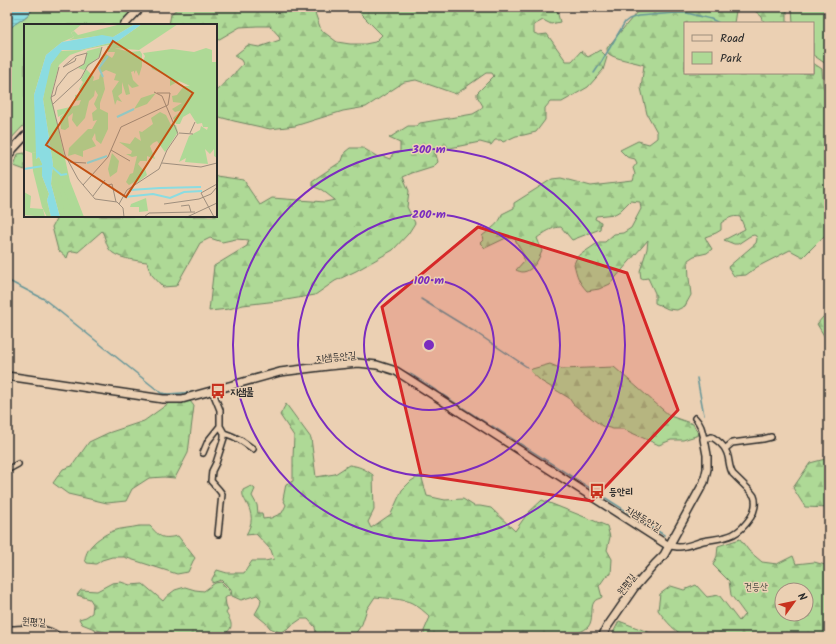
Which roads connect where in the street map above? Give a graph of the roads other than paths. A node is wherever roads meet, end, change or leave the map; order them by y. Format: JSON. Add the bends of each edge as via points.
{"nodes":[{"id":1,"x":141,"y":7,"type":"edge"},
{"id":2,"x":125,"y":24,"type":"edge"},
{"id":3,"x":24,"y":137,"type":"edge"},
{"id":4,"x":7,"y":158,"type":"edge"},
{"id":5,"x":7,"y":376,"type":"edge"},
{"id":6,"x":212,"y":390,"type":"junction"},
{"id":7,"x":695,"y":418,"type":"dead end"},
{"id":8,"x":220,"y":426,"type":"junction"},
{"id":9,"x":224,"y":434,"type":"junction"},
{"id":10,"x":771,"y":437,"type":"dead end"},
{"id":11,"x":704,"y":439,"type":"junction"},
{"id":12,"x":253,"y":449,"type":"dead end"},
{"id":13,"x":725,"y":449,"type":"junction"},
{"id":14,"x":203,"y":453,"type":"dead end"},
{"id":15,"x":18,"y":464,"type":"dead end"},
{"id":16,"x":7,"y":470,"type":"edge"},
{"id":17,"x":218,"y":534,"type":"dead end"},
{"id":18,"x":669,"y":546,"type":"junction"},
{"id":19,"x":7,"y":630,"type":"edge"},
{"id":20,"x":58,"y":637,"type":"edge"},
{"id":21,"x":602,"y":637,"type":"edge"}],
"edges":[{"from":1,"to":2,"type":"street"},
{"from":3,"to":4,"type":"street"},
{"from":5,"to":6,"type":"street","name":"지샘등안길","via":[[163,400]]},
{"from":6,"to":8,"type":"street","via":[[220,410]]},
{"from":6,"to":18,"type":"street","name":"지샘등안길","via":[[280,372],[328,366],[358,363],[396,371]]},
{"from":7,"to":11,"type":"street","via":[[701,426]]},
{"from":8,"to":9,"type":"street"},
{"from":8,"to":14,"type":"street"},
{"from":9,"to":12,"type":"street","via":[[242,440]]},
{"from":9,"to":17,"type":"street","via":[[211,481],[222,494]]},
{"from":10,"to":13,"type":"street","via":[[732,443]]},
{"from":11,"to":13,"type":"street","via":[[712,437]]},
{"from":11,"to":18,"type":"street","via":[[707,469],[704,482]]},
{"from":13,"to":18,"type":"street","via":[[730,470],[754,497],[754,512],[748,522],[732,536],[679,547]]},
{"from":15,"to":16,"type":"street"},
{"from":18,"to":21,"type":"street","name":"원평길","via":[[634,588]]},
{"from":19,"to":20,"type":"street","name":"원평길","via":[[44,630]]}]}
